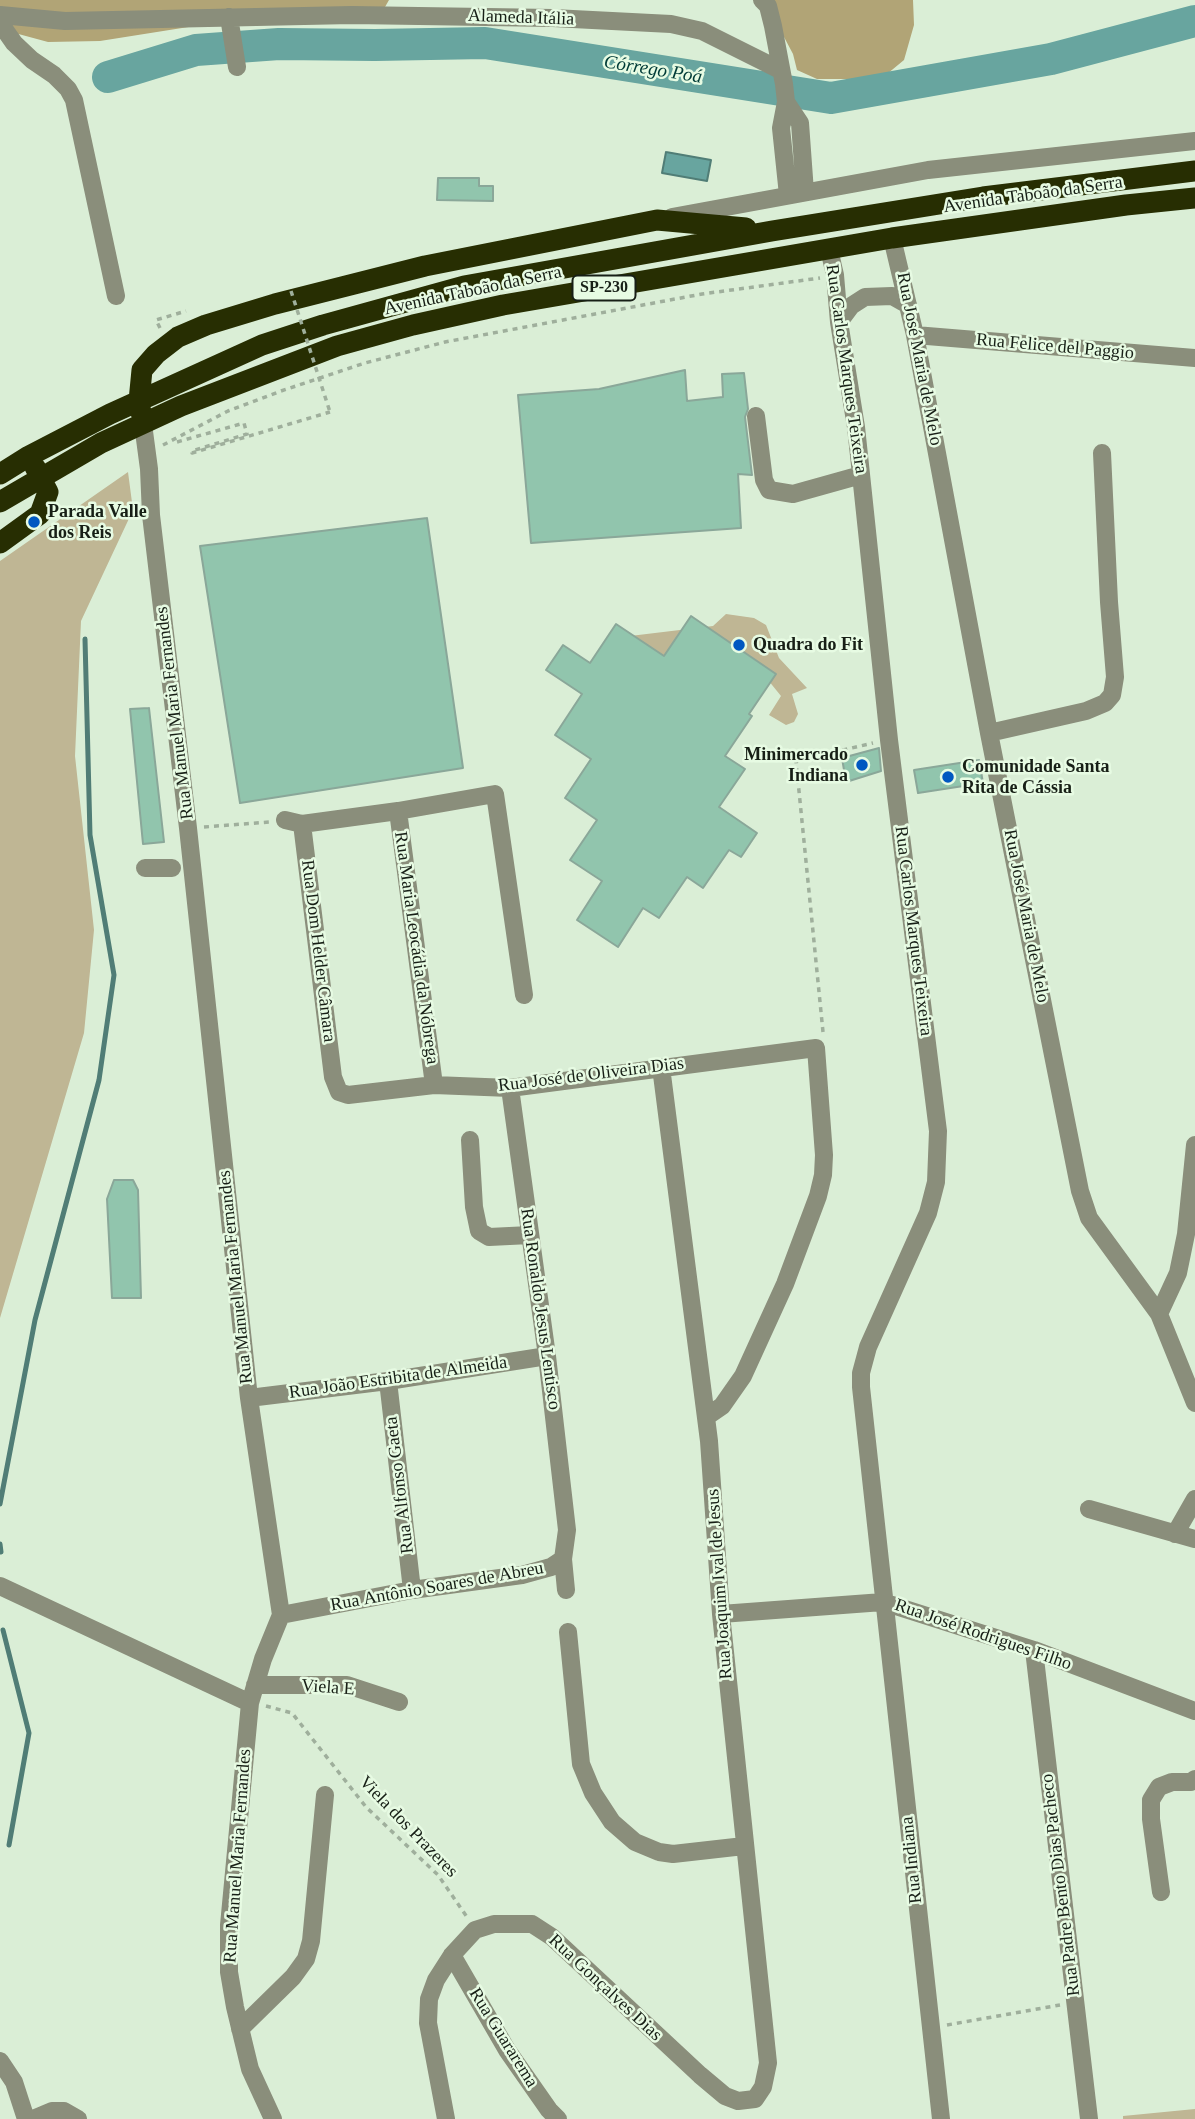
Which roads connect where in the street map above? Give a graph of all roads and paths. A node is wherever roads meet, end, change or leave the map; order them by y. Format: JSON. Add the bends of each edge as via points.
{"nodes":[{"id":1,"x":762,"y":0,"type":"edge"},
{"id":2,"x":0,"y":15,"type":"edge"},
{"id":3,"x":0,"y":23,"type":"edge"},
{"id":4,"x":230,"y":26,"type":"junction"},
{"id":5,"x":237,"y":67,"type":"dead end"},
{"id":6,"x":783,"y":85,"type":"junction"},
{"id":7,"x":1195,"y":141,"type":"edge"},
{"id":8,"x":1195,"y":171,"type":"edge"},
{"id":9,"x":797,"y":193,"type":"junction"},
{"id":10,"x":1195,"y":198,"type":"edge"},
{"id":11,"x":657,"y":220,"type":"junction"},
{"id":12,"x":772,"y":231,"type":"junction"},
{"id":13,"x":892,"y":238,"type":"junction"},
{"id":14,"x":829,"y":249,"type":"junction"},
{"id":15,"x":835,"y":275,"type":"junction"},
{"id":16,"x":290,"y":291,"type":"dead end"},
{"id":17,"x":116,"y":296,"type":"dead end"},
{"id":18,"x":908,"y":305,"type":"junction"},
{"id":19,"x":839,"y":322,"type":"junction"},
{"id":20,"x":915,"y":335,"type":"junction"},
{"id":21,"x":1195,"y":358,"type":"edge"},
{"id":22,"x":139,"y":401,"type":"junction"},
{"id":23,"x":756,"y":416,"type":"dead end"},
{"id":24,"x":143,"y":424,"type":"junction"},
{"id":25,"x":177,"y":442,"type":"dead end"},
{"id":26,"x":1102,"y":453,"type":"dead end"},
{"id":27,"x":29,"y":456,"type":"junction"},
{"id":28,"x":147,"y":456,"type":"junction"},
{"id":29,"x":0,"y":474,"type":"edge"},
{"id":30,"x":861,"y":475,"type":"junction"},
{"id":31,"x":42,"y":477,"type":"junction"},
{"id":32,"x":0,"y":502,"type":"edge"},
{"id":33,"x":0,"y":543,"type":"edge"},
{"id":34,"x":989,"y":733,"type":"junction"},
{"id":35,"x":889,"y":740,"type":"junction"},
{"id":36,"x":398,"y":811,"type":"junction"},
{"id":37,"x":294,"y":822,"type":"junction"},
{"id":38,"x":195,"y":828,"type":"junction"},
{"id":39,"x":145,"y":868,"type":"dead end"},
{"id":40,"x":172,"y":868,"type":"dead end"},
{"id":41,"x":524,"y":995,"type":"dead end"},
{"id":42,"x":816,"y":1048,"type":"junction"},
{"id":43,"x":662,"y":1067,"type":"junction"},
{"id":44,"x":333,"y":1077,"type":"joint"},
{"id":45,"x":434,"y":1085,"type":"junction"},
{"id":46,"x":510,"y":1088,"type":"junction"},
{"id":47,"x":470,"y":1140,"type":"dead end"},
{"id":48,"x":1195,"y":1145,"type":"edge"},
{"id":49,"x":530,"y":1235,"type":"junction"},
{"id":50,"x":1158,"y":1314,"type":"junction"},
{"id":51,"x":547,"y":1356,"type":"junction"},
{"id":52,"x":388,"y":1381,"type":"junction"},
{"id":53,"x":249,"y":1398,"type":"junction"},
{"id":54,"x":1195,"y":1403,"type":"edge"},
{"id":55,"x":706,"y":1417,"type":"junction"},
{"id":56,"x":1195,"y":1499,"type":"edge"},
{"id":57,"x":1089,"y":1509,"type":"dead end"},
{"id":58,"x":567,"y":1530,"type":"joint"},
{"id":59,"x":1175,"y":1534,"type":"junction"},
{"id":60,"x":1195,"y":1539,"type":"edge"},
{"id":61,"x":562,"y":1559,"type":"junction"},
{"id":62,"x":0,"y":1586,"type":"edge"},
{"id":63,"x":412,"y":1590,"type":"junction"},
{"id":64,"x":566,"y":1591,"type":"dead end"},
{"id":65,"x":883,"y":1602,"type":"junction"},
{"id":66,"x":721,"y":1614,"type":"junction"},
{"id":67,"x":281,"y":1615,"type":"junction"},
{"id":68,"x":569,"y":1632,"type":"dead end"},
{"id":69,"x":1034,"y":1650,"type":"junction"},
{"id":70,"x":255,"y":1685,"type":"junction"},
{"id":71,"x":400,"y":1702,"type":"dead end"},
{"id":72,"x":250,"y":1703,"type":"junction"},
{"id":73,"x":1195,"y":1712,"type":"edge"},
{"id":74,"x":1195,"y":1779,"type":"edge"},
{"id":75,"x":325,"y":1795,"type":"dead end"},
{"id":76,"x":744,"y":1846,"type":"junction"},
{"id":77,"x":1161,"y":1892,"type":"dead end"},
{"id":78,"x":475,"y":1930,"type":"junction"},
{"id":79,"x":452,"y":1955,"type":"junction"},
{"id":80,"x":1074,"y":2002,"type":"junction"},
{"id":81,"x":931,"y":2028,"type":"junction"},
{"id":82,"x":240,"y":2029,"type":"junction"},
{"id":83,"x":0,"y":2060,"type":"edge"},
{"id":84,"x":7,"y":2084,"type":"edge"},
{"id":85,"x":755,"y":2099,"type":"joint"},
{"id":86,"x":26,"y":2119,"type":"edge"},
{"id":87,"x":33,"y":2119,"type":"edge"},
{"id":88,"x":78,"y":2119,"type":"edge"},
{"id":89,"x":273,"y":2119,"type":"edge"},
{"id":90,"x":446,"y":2119,"type":"edge"},
{"id":91,"x":558,"y":2119,"type":"edge"},
{"id":92,"x":941,"y":2119,"type":"edge"},
{"id":93,"x":1089,"y":2119,"type":"edge"}],
"edges":[{"from":1,"to":6,"type":"street","via":[[773,26]]},
{"from":2,"to":4,"type":"street","name":"Alameda Itália"},
{"from":3,"to":17,"type":"street","via":[[14,43],[54,75],[74,100]]},
{"from":4,"to":5,"type":"street"},
{"from":4,"to":6,"type":"street","name":"Alameda Itália","via":[[352,15],[671,24],[702,31]]},
{"from":6,"to":9,"type":"street","via":[[781,128]]},
{"from":7,"to":9,"type":"street","via":[[928,170]]},
{"from":8,"to":12,"type":"highway","name":"Avenida Taboão da Serra","number":"SP-230","via":[[983,197]]},
{"from":9,"to":11,"type":"street"},
{"from":10,"to":13,"type":"highway","name":"Avenida Taboão da Serra","number":"SP-230"},
{"from":11,"to":12,"type":"highway"},
{"from":11,"to":22,"type":"highway","via":[[425,266],[206,325],[178,337],[156,354],[142,370]]},
{"from":12,"to":22,"type":"highway","name":"Avenida Taboão da Serra","number":"SP-230","via":[[464,286],[262,345]]},
{"from":13,"to":14,"type":"highway","name":"Avenida Taboão da Serra","number":"SP-230"},
{"from":13,"to":18,"type":"street","name":"Rua José Maria de Melo"},
{"from":14,"to":15,"type":"street","name":"Rua Carlos Marques Teixeira"},
{"from":14,"to":24,"type":"highway","name":"Avenida Taboão da Serra","number":"SP-230","via":[[413,325],[265,372]]},
{"from":15,"to":19,"type":"street","name":"Rua Carlos Marques Teixeira"},
{"from":15,"to":28,"type":"path","via":[[702,294],[445,342],[311,380],[228,411]]},
{"from":16,"to":25,"type":"path","bridge":true,"via":[[330,412],[192,453],[247,434],[244,423]]},
{"from":18,"to":19,"type":"street","via":[[892,296],[865,298],[851,306]]},
{"from":18,"to":20,"type":"street","name":"Rua José Maria de Melo"},
{"from":19,"to":30,"type":"street","name":"Rua Carlos Marques Teixeira"},
{"from":20,"to":21,"type":"street","name":"Rua Felice del Paggio"},
{"from":20,"to":34,"type":"street","name":"Rua José Maria de Melo"},
{"from":22,"to":24,"type":"highway"},
{"from":22,"to":27,"type":"highway","name":"Avenida Taboão da Serra","number":"SP-230"},
{"from":23,"to":30,"type":"street","via":[[769,490],[793,494]]},
{"from":24,"to":28,"type":"street","name":"Rua Manuel Maria Fernandes"},
{"from":24,"to":31,"type":"highway","name":"Avenida Taboão da Serra","number":"SP-230"},
{"from":26,"to":34,"type":"street","via":[[1115,677],[1112,695],[1105,704],[1086,711]]},
{"from":27,"to":29,"type":"highway","name":"Avenida Taboão da Serra"},
{"from":27,"to":31,"type":"highway"},
{"from":28,"to":38,"type":"street","name":"Rua Manuel Maria Fernandes","via":[[151,515]]},
{"from":30,"to":35,"type":"street","name":"Rua Carlos Marques Teixeira"},
{"from":31,"to":32,"type":"highway","name":"Avenida Taboão da Serra","number":"SP-230"},
{"from":31,"to":33,"type":"highway","via":[[48,492],[40,514]]},
{"from":34,"to":50,"type":"street","name":"Rua José Maria de Melo","via":[[1080,1191],[1089,1218]]},
{"from":35,"to":42,"type":"path","via":[[796,761],[824,1035]]},
{"from":35,"to":65,"type":"street","name":"Rua Carlos Marques Teixeira","via":[[939,1153],[928,1213],[860,1373]]},
{"from":36,"to":37,"type":"street"},
{"from":36,"to":41,"type":"street","via":[[495,794]]},
{"from":36,"to":45,"type":"street","name":"Rua Maria Leocádia da Nóbrega"},
{"from":37,"to":38,"type":"path"},
{"from":37,"to":44,"type":"street","name":"Rua Dom Helder Câmara"},
{"from":38,"to":53,"type":"street","name":"Rua Manuel Maria Fernandes"},
{"from":39,"to":40,"type":"street"},
{"from":42,"to":43,"type":"street","name":"Rua José de Oliveira Dias"},
{"from":42,"to":55,"type":"street","via":[[824,1155],[818,1196],[744,1376],[722,1406]]},
{"from":43,"to":46,"type":"street","name":"Rua José de Oliveira Dias"},
{"from":43,"to":55,"type":"street","name":"Rua Joaquim Ival de Jesus"},
{"from":44,"to":45,"type":"street","name":"Rua José de Oliveira Dias","via":[[339,1092],[348,1095]]},
{"from":45,"to":46,"type":"street","name":"Rua José de Oliveira Dias"},
{"from":46,"to":49,"type":"street","name":"Rua Ronaldo Jesus Lentisco"},
{"from":47,"to":49,"type":"street","via":[[479,1231],[489,1237]]},
{"from":48,"to":50,"type":"street","via":[[1178,1273]]},
{"from":49,"to":51,"type":"street","name":"Rua Ronaldo Jesus Lentisco"},
{"from":50,"to":54,"type":"street","name":"Rua José Maria de Melo"},
{"from":51,"to":52,"type":"street","name":"Rua João Estribita de Almeida"},
{"from":51,"to":58,"type":"street","name":"Rua Ronaldo Jesus Lentisco"},
{"from":52,"to":53,"type":"street","name":"Rua João Estribita de Almeida"},
{"from":52,"to":63,"type":"street","name":"Rua Alfonso Gaeta"},
{"from":53,"to":67,"type":"street","name":"Rua Manuel Maria Fernandes"},
{"from":55,"to":66,"type":"street","name":"Rua Joaquim Ival de Jesus"},
{"from":56,"to":59,"type":"street"},
{"from":57,"to":59,"type":"street"},
{"from":58,"to":61,"type":"street","name":"Rua Antônio Soares de Abreu"},
{"from":59,"to":60,"type":"street"},
{"from":61,"to":63,"type":"street","name":"Rua Antônio Soares de Abreu","via":[[522,1575]]},
{"from":61,"to":64,"type":"street"},
{"from":62,"to":72,"type":"street"},
{"from":63,"to":67,"type":"street","name":"Rua Antônio Soares de Abreu"},
{"from":65,"to":66,"type":"street","name":"Rua José Rodrigues Filho"},
{"from":65,"to":69,"type":"street","name":"Rua José Rodrigues Filho"},
{"from":65,"to":81,"type":"street","name":"Rua Indiana"},
{"from":66,"to":76,"type":"street","name":"Rua Joaquim Ival de Jesus"},
{"from":67,"to":70,"type":"street","name":"Rua Manuel Maria Fernandes"},
{"from":68,"to":76,"type":"street","via":[[581,1764],[612,1822],[635,1842],[659,1852]]},
{"from":69,"to":73,"type":"street","name":"Rua José Rodrigues Filho"},
{"from":69,"to":80,"type":"street","name":"Rua Padre Bento Dias Pacheco"},
{"from":70,"to":71,"type":"street","name":"Viela E","via":[[347,1685]]},
{"from":70,"to":72,"type":"street","name":"Rua Manuel Maria Fernandes"},
{"from":72,"to":78,"type":"path","name":"Viela dos Prazeres","via":[[292,1713],[366,1807],[439,1875]]},
{"from":72,"to":82,"type":"street","name":"Rua Manuel Maria Fernandes","via":[[229,1925],[229,1972]]},
{"from":74,"to":77,"type":"street","via":[[1159,1787],[1152,1800]]},
{"from":75,"to":82,"type":"street","via":[[306,1959]]},
{"from":76,"to":85,"type":"street","name":"Rua Joaquim Ival de Jesus","via":[[768,2063]]},
{"from":78,"to":79,"type":"street"},
{"from":78,"to":85,"type":"street","name":"Rua Gonçalves Dias","via":[[494,1924],[533,1924],[725,2096],[738,2101]]},
{"from":79,"to":90,"type":"street","via":[[429,1998],[428,2023]]},
{"from":79,"to":91,"type":"street","name":"Rua Guararema","via":[[507,2050]]},
{"from":80,"to":81,"type":"path"},
{"from":80,"to":93,"type":"street","name":"Rua Padre Bento Dias Pacheco"},
{"from":81,"to":92,"type":"street","name":"Rua Indiana"},
{"from":82,"to":89,"type":"street","name":"Rua Manuel Maria Fernandes","via":[[250,2069]]},
{"from":83,"to":84,"type":"street"},
{"from":84,"to":86,"type":"street"},
{"from":87,"to":88,"type":"street","via":[[52,2111],[64,2111]]}]}
